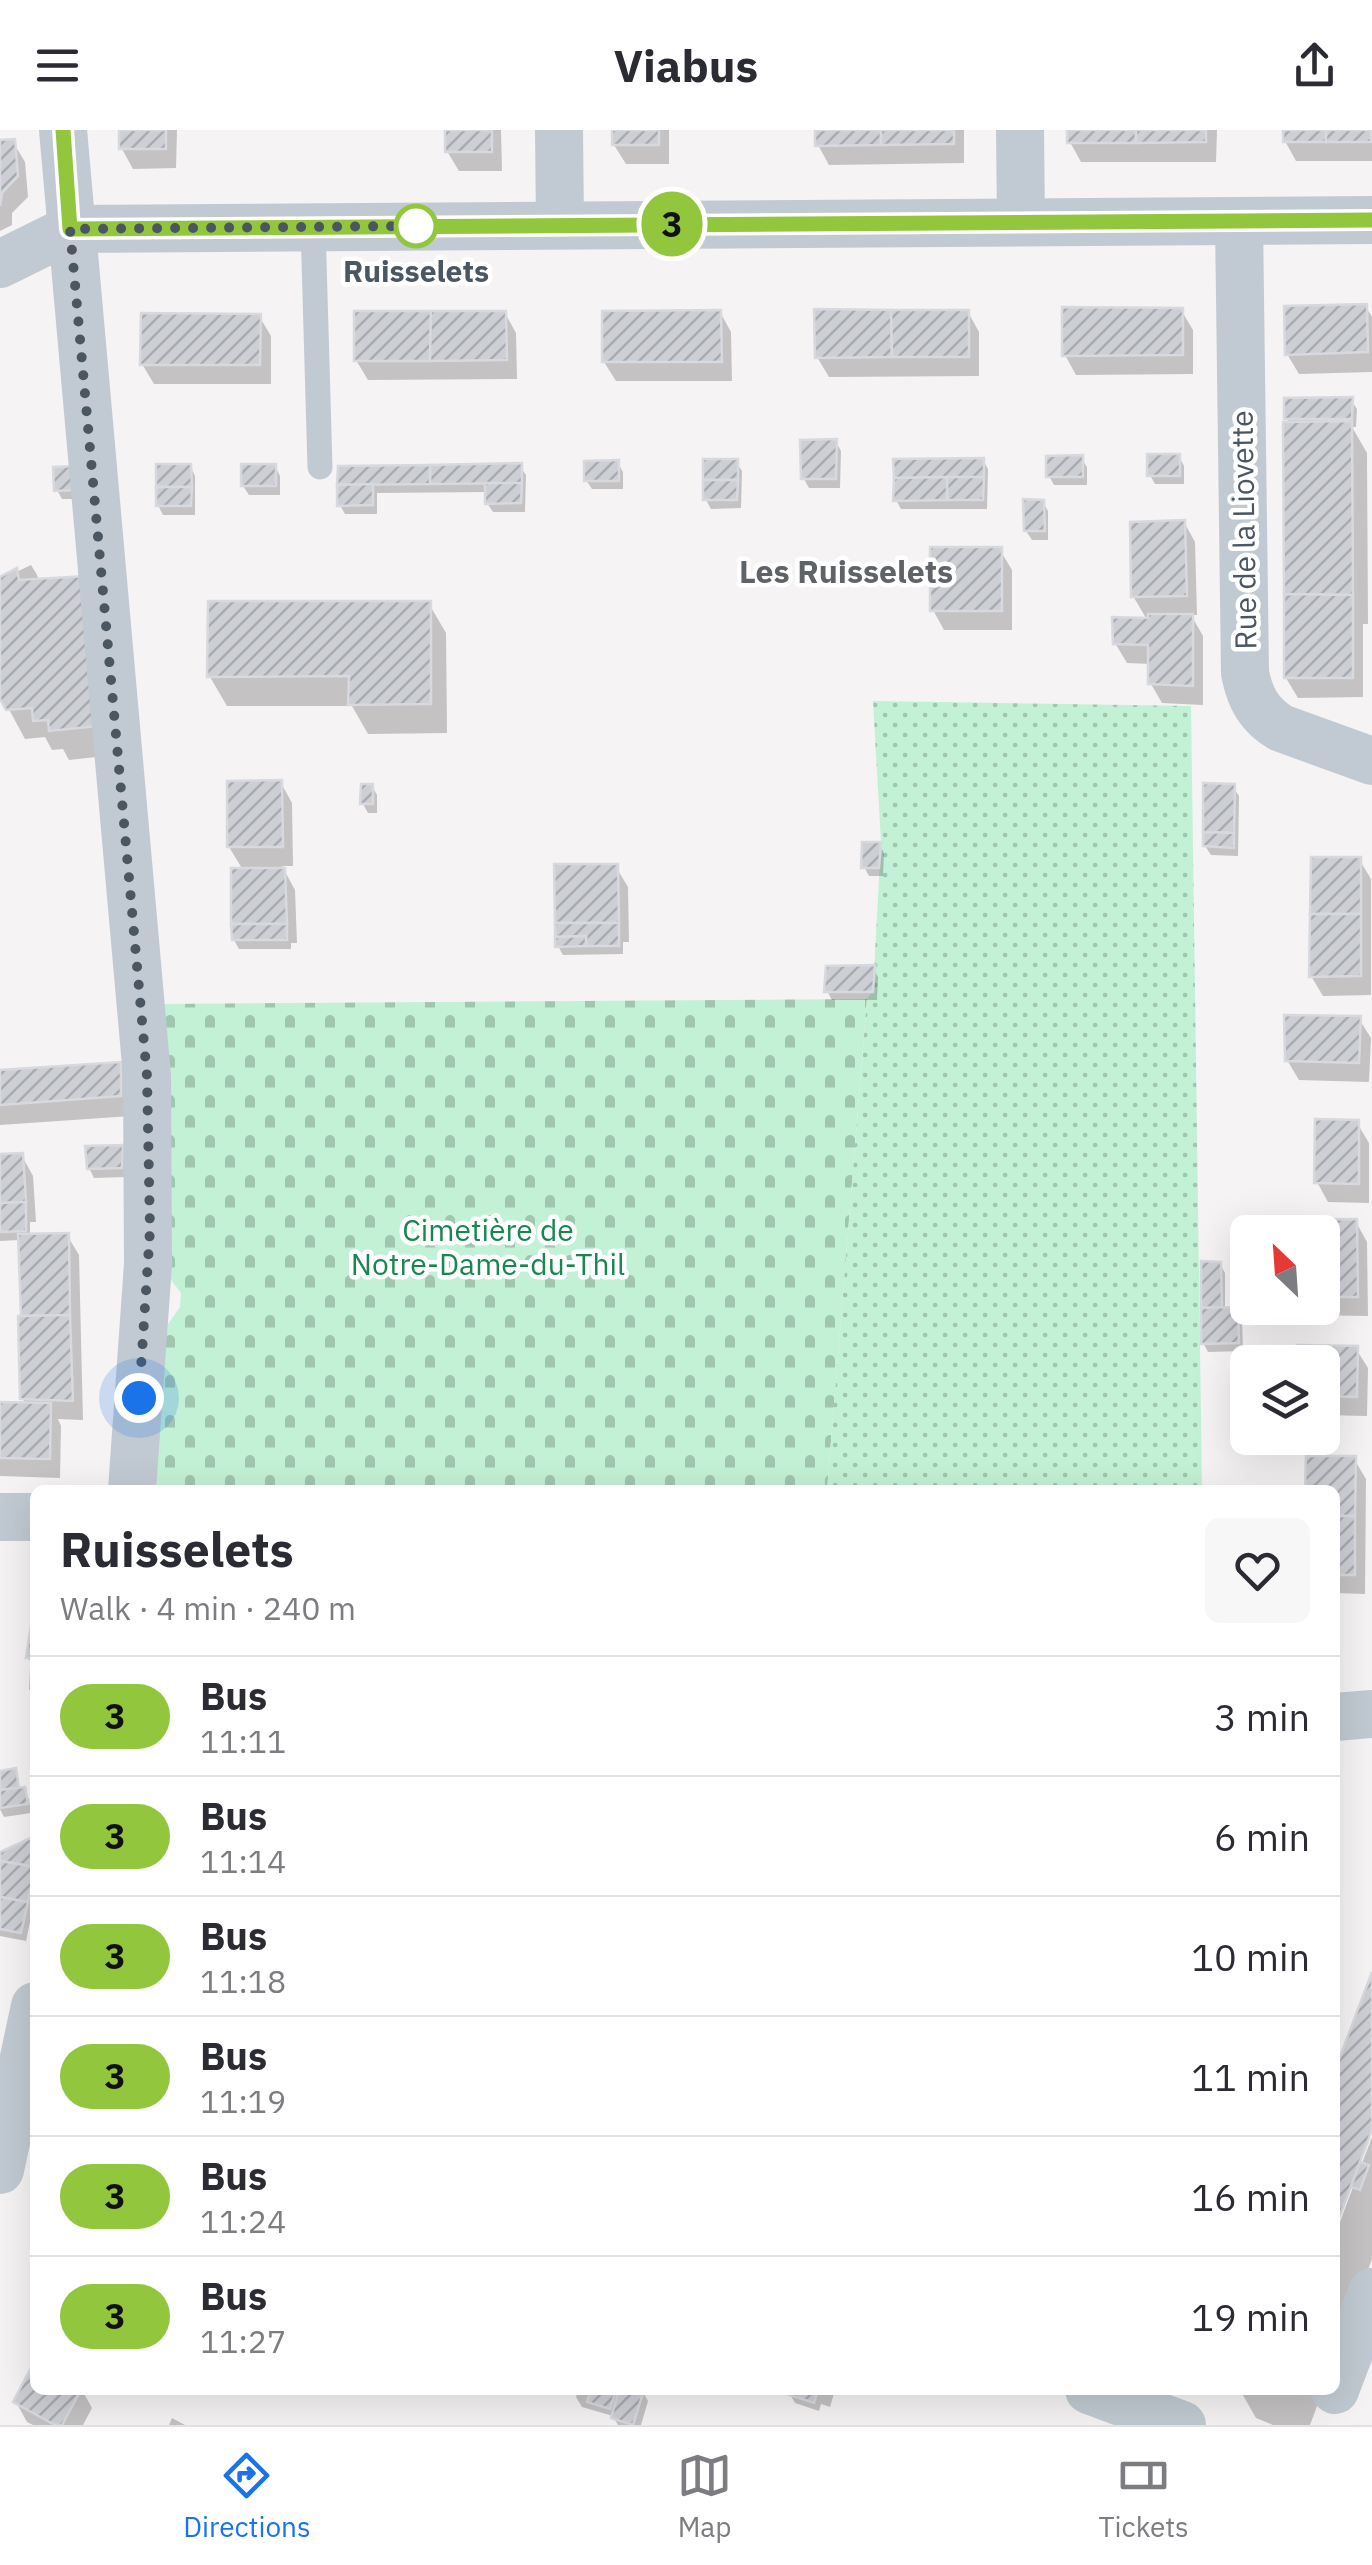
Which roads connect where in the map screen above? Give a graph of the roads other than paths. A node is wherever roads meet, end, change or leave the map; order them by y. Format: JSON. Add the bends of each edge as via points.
{"nodes":[{"id":1,"x":63,"y":130,"type":"edge"},
{"id":2,"x":558,"y":130,"type":"edge"},
{"id":3,"x":1020,"y":130,"type":"edge"},
{"id":4,"x":1372,"y":220,"type":"edge"},
{"id":5,"x":1239,"y":221,"type":"junction"},
{"id":6,"x":1021,"y":222,"type":"junction"},
{"id":7,"x":560,"y":224,"type":"junction"},
{"id":8,"x":313,"y":226,"type":"junction"},
{"id":9,"x":70,"y":229,"type":"junction"},
{"id":10,"x":0,"y":264,"type":"edge"},
{"id":11,"x":320,"y":468,"type":"dead end"},
{"id":12,"x":1372,"y":761,"type":"edge"},
{"id":13,"x":132,"y":1485,"type":"edge"},
{"id":14,"x":0,"y":1517,"type":"edge"},
{"id":15,"x":30,"y":1517,"type":"edge"},
{"id":16,"x":1372,"y":1714,"type":"edge"},
{"id":17,"x":1340,"y":1717,"type":"edge"},
{"id":18,"x":29,"y":2071,"type":"edge"},
{"id":19,"x":0,"y":2170,"type":"edge"},
{"id":20,"x":1372,"y":2292,"type":"edge"},
{"id":21,"x":1340,"y":2377,"type":"edge"},
{"id":22,"x":1102,"y":2395,"type":"edge"},
{"id":23,"x":1333,"y":2395,"type":"edge"},
{"id":24,"x":1182,"y":2425,"type":"edge"},
{"id":25,"x":1322,"y":2425,"type":"edge"}],
"edges":[{"from":1,"to":9,"type":"street"},
{"from":2,"to":7,"type":"street"},
{"from":3,"to":6,"type":"street"},
{"from":4,"to":5,"type":"street"},
{"from":5,"to":6,"type":"street"},
{"from":5,"to":12,"type":"street","name":"Rue de la Liovette","via":[[1248,692],[1268,721]]},
{"from":6,"to":7,"type":"street"},
{"from":7,"to":8,"type":"street"},
{"from":8,"to":9,"type":"street"},
{"from":8,"to":11,"type":"lane"},
{"from":9,"to":10,"type":"street"},
{"from":9,"to":13,"type":"street","via":[[148,1096],[148,1264]]},
{"from":14,"to":15,"type":"street"},
{"from":16,"to":17,"type":"street"},
{"from":18,"to":19,"type":"street"},
{"from":20,"to":21,"type":"street"},
{"from":22,"to":24,"type":"street"},
{"from":23,"to":25,"type":"street"}]}
